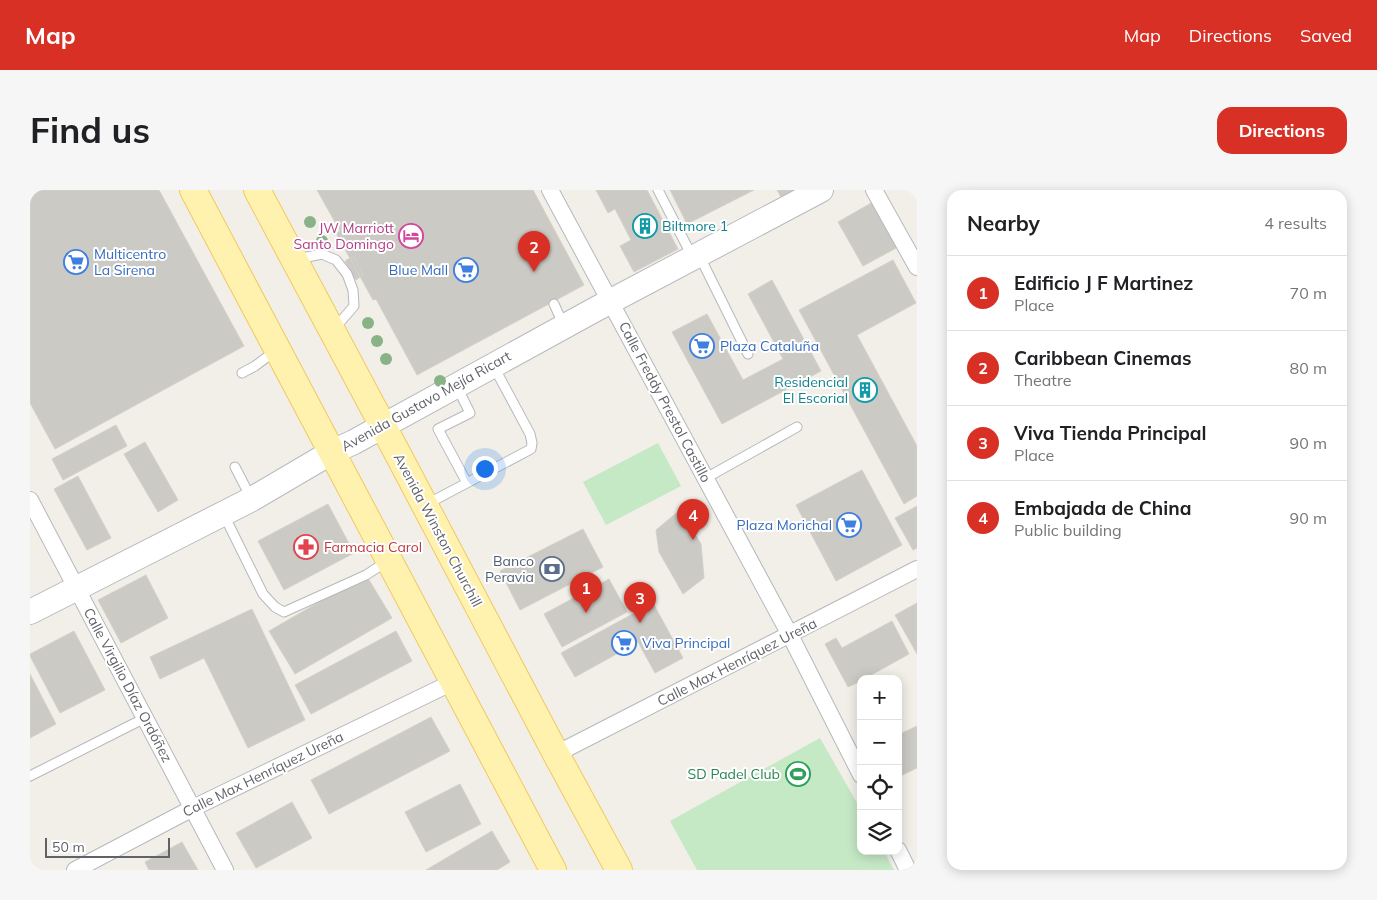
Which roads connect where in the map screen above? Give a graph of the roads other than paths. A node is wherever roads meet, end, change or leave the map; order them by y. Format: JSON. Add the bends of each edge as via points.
{"nodes":[{"id":1,"x":193,"y":190,"type":"edge"},
{"id":2,"x":256,"y":190,"type":"edge"},
{"id":3,"x":550,"y":190,"type":"edge"},
{"id":4,"x":658,"y":190,"type":"edge"},
{"id":5,"x":821,"y":190,"type":"edge"},
{"id":6,"x":874,"y":190,"type":"edge"},
{"id":7,"x":696,"y":256,"type":"junction"},
{"id":8,"x":294,"y":260,"type":"junction"},
{"id":9,"x":917,"y":268,"type":"edge"},
{"id":10,"x":610,"y":301,"type":"junction"},
{"id":11,"x":554,"y":304,"type":"dead end"},
{"id":12,"x":564,"y":326,"type":"junction"},
{"id":13,"x":332,"y":332,"type":"junction"},
{"id":14,"x":277,"y":350,"type":"junction"},
{"id":15,"x":748,"y":354,"type":"dead end"},
{"id":16,"x":493,"y":365,"type":"junction"},
{"id":17,"x":242,"y":373,"type":"dead end"},
{"id":18,"x":456,"y":385,"type":"junction"},
{"id":19,"x":383,"y":426,"type":"junction"},
{"id":20,"x":797,"y":427,"type":"dead end"},
{"id":21,"x":332,"y":452,"type":"junction"},
{"id":22,"x":235,"y":467,"type":"dead end"},
{"id":23,"x":706,"y":478,"type":"junction"},
{"id":24,"x":467,"y":483,"type":"junction"},
{"id":25,"x":252,"y":499,"type":"junction"},
{"id":26,"x":30,"y":500,"type":"edge"},
{"id":27,"x":424,"y":505,"type":"junction"},
{"id":28,"x":224,"y":514,"type":"junction"},
{"id":29,"x":388,"y":560,"type":"junction"},
{"id":30,"x":917,"y":569,"type":"edge"},
{"id":31,"x":76,"y":588,"type":"junction"},
{"id":32,"x":30,"y":612,"type":"edge"},
{"id":33,"x":790,"y":635,"type":"junction"},
{"id":34,"x":453,"y":682,"type":"junction"},
{"id":35,"x":145,"y":718,"type":"junction"},
{"id":36,"x":556,"y":754,"type":"junction"},
{"id":37,"x":857,"y":767,"type":"edge"},
{"id":38,"x":30,"y":776,"type":"edge"},
{"id":39,"x":192,"y":808,"type":"junction"},
{"id":40,"x":900,"y":855,"type":"edge"},
{"id":41,"x":75,"y":870,"type":"edge"},
{"id":42,"x":225,"y":870,"type":"edge"},
{"id":43,"x":553,"y":870,"type":"edge"},
{"id":44,"x":619,"y":870,"type":"edge"},
{"id":45,"x":908,"y":870,"type":"edge"}],
"edges":[{"from":1,"to":14,"type":"main road"},
{"from":2,"to":8,"type":"main road","name":"Avenida Winston Churchill"},
{"from":3,"to":10,"type":"street","name":"Calle Freddy Prestol Castillo"},
{"from":4,"to":7,"type":"lane"},
{"from":5,"to":7,"type":"street","name":"Avenida Gustavo Mejía Ricart"},
{"from":6,"to":9,"type":"street"},
{"from":7,"to":10,"type":"street","name":"Avenida Gustavo Mejía Ricart"},
{"from":7,"to":15,"type":"lane"},
{"from":8,"to":13,"type":"main road","name":"Avenida Winston Churchill"},
{"from":8,"to":13,"type":"lane","via":[[322,254],[336,260],[347,274],[354,306]]},
{"from":10,"to":12,"type":"street","name":"Avenida Gustavo Mejía Ricart"},
{"from":10,"to":23,"type":"street","name":"Calle Freddy Prestol Castillo"},
{"from":11,"to":12,"type":"lane"},
{"from":12,"to":16,"type":"street","name":"Avenida Gustavo Mejía Ricart"},
{"from":13,"to":19,"type":"main road","name":"Avenida Winston Churchill"},
{"from":14,"to":17,"type":"lane"},
{"from":14,"to":21,"type":"main road"},
{"from":16,"to":18,"type":"street","name":"Avenida Gustavo Mejía Ricart"},
{"from":16,"to":24,"type":"lane","via":[[530,434],[531,449]]},
{"from":18,"to":19,"type":"street","name":"Avenida Gustavo Mejía Ricart"},
{"from":18,"to":24,"type":"lane","via":[[470,413],[438,429]]},
{"from":19,"to":21,"type":"street","name":"Avenida Gustavo Mejía Ricart"},
{"from":19,"to":27,"type":"main road","name":"Avenida Winston Churchill"},
{"from":20,"to":23,"type":"lane"},
{"from":21,"to":25,"type":"street","name":"Avenida Gustavo Mejía Ricart"},
{"from":21,"to":29,"type":"main road"},
{"from":22,"to":25,"type":"lane"},
{"from":23,"to":33,"type":"street","name":"Calle Freddy Prestol Castillo"},
{"from":24,"to":27,"type":"lane"},
{"from":25,"to":28,"type":"street","name":"Avenida Gustavo Mejía Ricart"},
{"from":26,"to":31,"type":"street","name":"Calle Virgilio Díaz Ordóñez"},
{"from":27,"to":36,"type":"main road","name":"Avenida Winston Churchill"},
{"from":28,"to":29,"type":"lane","via":[[263,594],[284,612],[366,575]]},
{"from":28,"to":31,"type":"street","name":"Avenida Gustavo Mejía Ricart"},
{"from":29,"to":34,"type":"main road"},
{"from":30,"to":33,"type":"street","name":"Calle Max Henríquez Ureña"},
{"from":31,"to":32,"type":"street","name":"Avenida Gustavo Mejía Ricart"},
{"from":31,"to":35,"type":"street","name":"Calle Virgilio Díaz Ordóñez"},
{"from":33,"to":36,"type":"street","name":"Calle Max Henríquez Ureña"},
{"from":33,"to":37,"type":"street","name":"Calle Freddy Prestol Castillo"},
{"from":34,"to":39,"type":"street","name":"Calle Max Henríquez Ureña"},
{"from":34,"to":43,"type":"main road"},
{"from":35,"to":38,"type":"lane"},
{"from":35,"to":39,"type":"street","name":"Calle Virgilio Díaz Ordóñez"},
{"from":36,"to":44,"type":"main road","name":"Avenida Winston Churchill"},
{"from":39,"to":41,"type":"street","name":"Calle Max Henríquez Ureña"},
{"from":39,"to":42,"type":"street","name":"Calle Virgilio Díaz Ordóñez"},
{"from":40,"to":45,"type":"street"}]}
